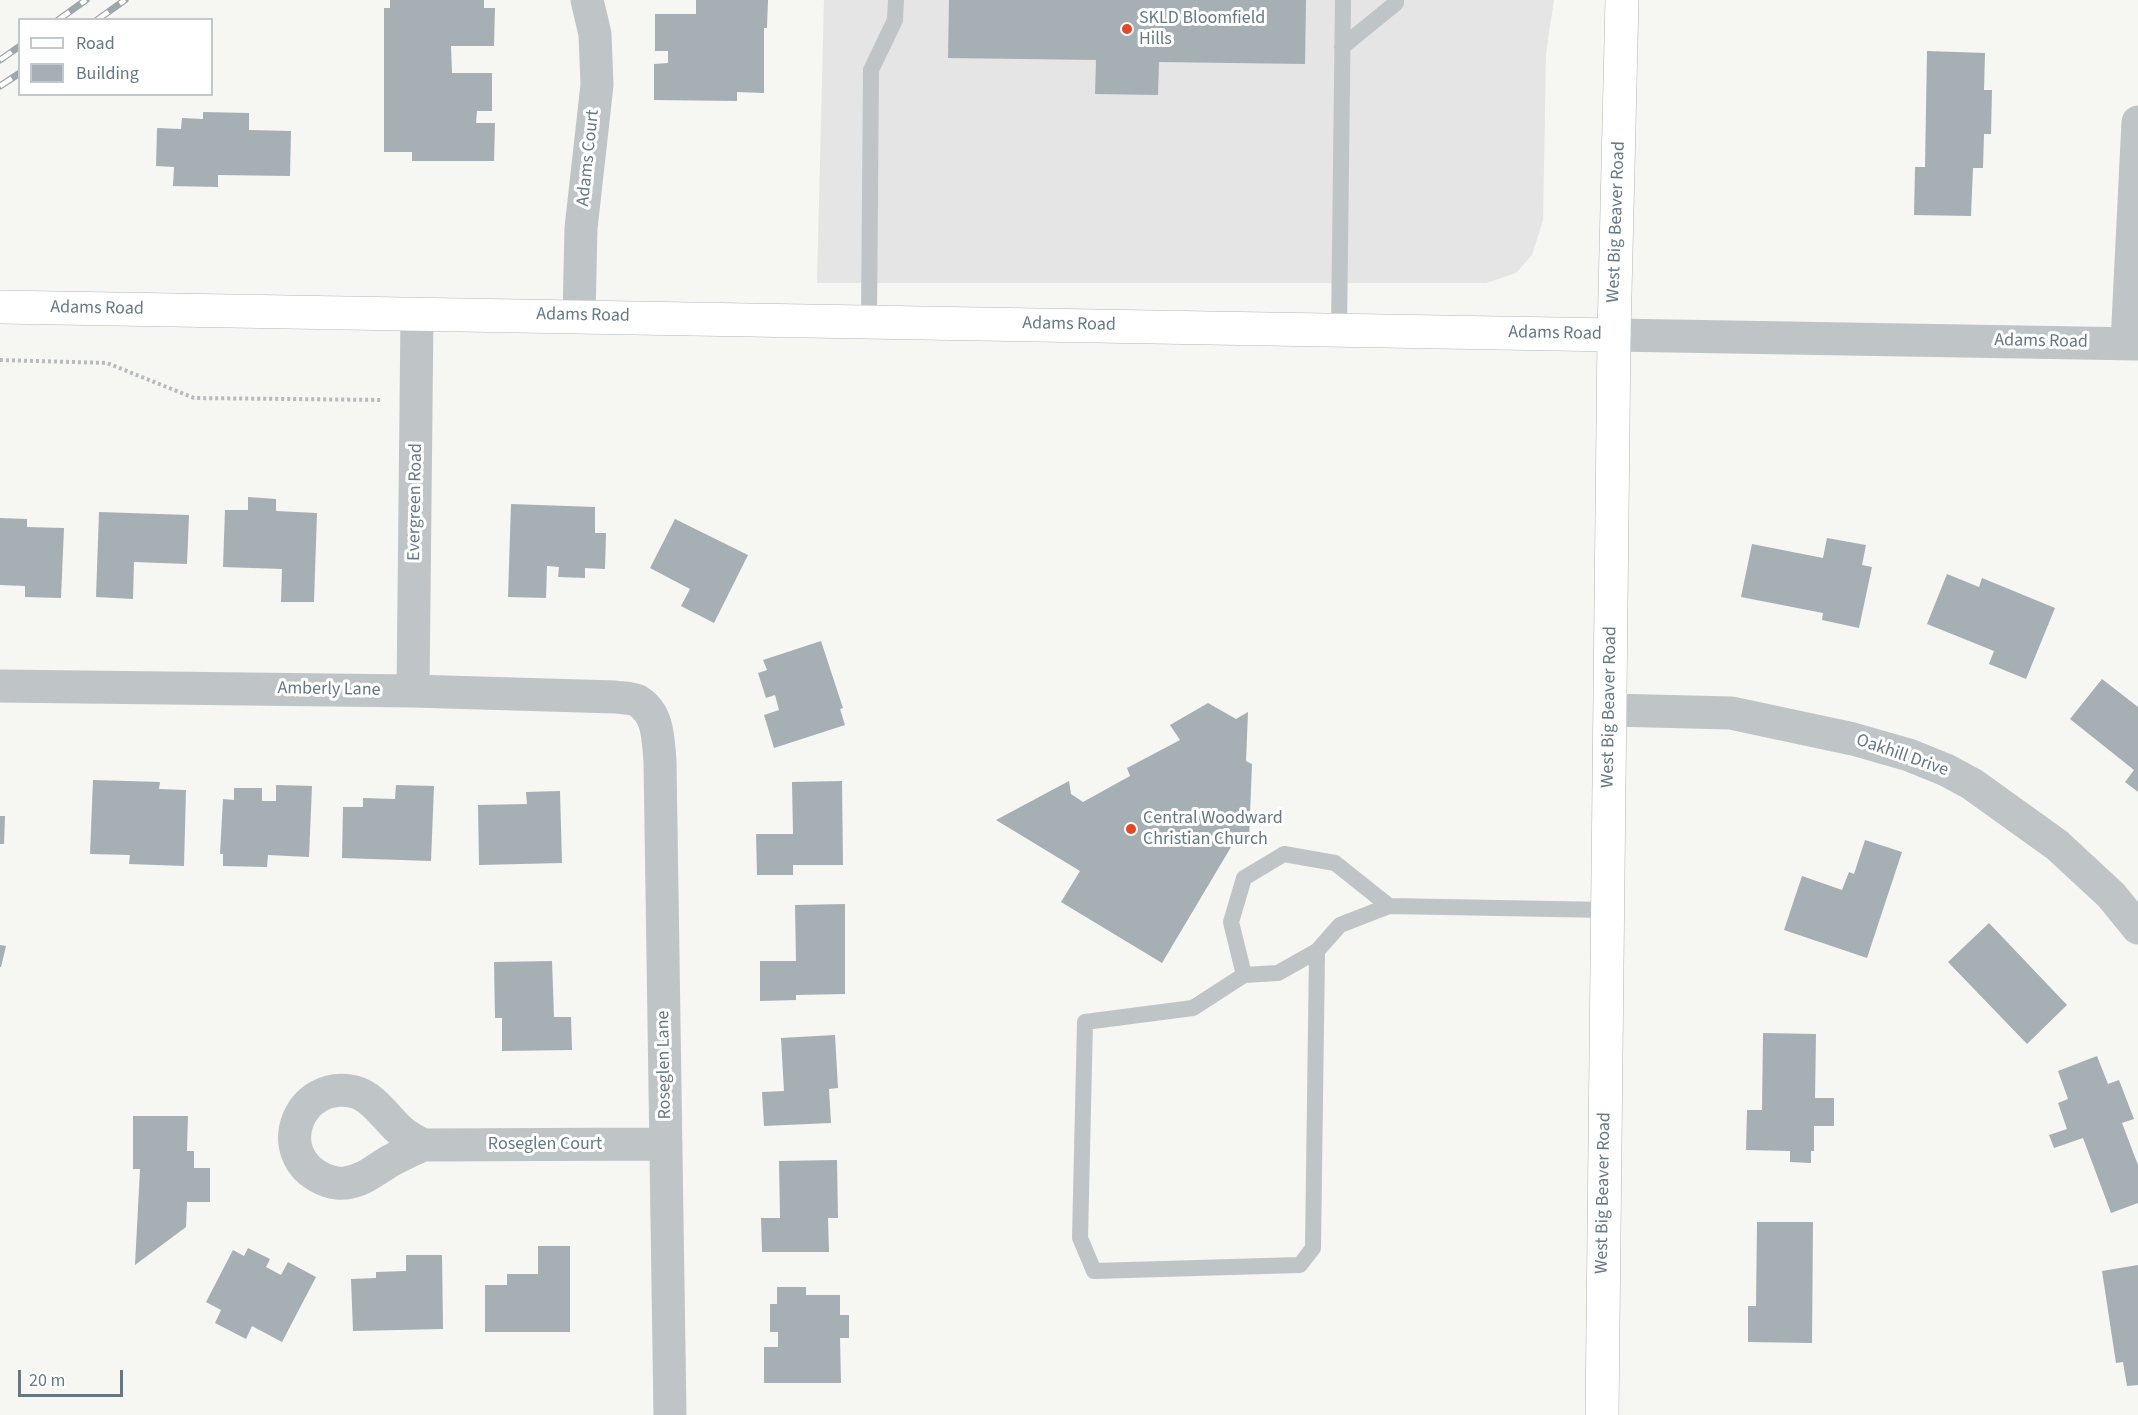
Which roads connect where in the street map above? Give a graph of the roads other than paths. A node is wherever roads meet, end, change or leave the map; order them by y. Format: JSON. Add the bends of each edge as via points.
{"nodes":[{"id":1,"x":587,"y":0,"type":"edge"},
{"id":2,"x":896,"y":0,"type":"edge"},
{"id":3,"x":1343,"y":0,"type":"edge"},
{"id":4,"x":1396,"y":0,"type":"edge"},
{"id":5,"x":1623,"y":0,"type":"edge"},
{"id":6,"x":1342,"y":47,"type":"junction"},
{"id":7,"x":2138,"y":122,"type":"edge"},
{"id":8,"x":0,"y":307,"type":"edge"},
{"id":9,"x":417,"y":314,"type":"junction"},
{"id":10,"x":579,"y":316,"type":"junction"},
{"id":11,"x":869,"y":321,"type":"junction"},
{"id":12,"x":1339,"y":331,"type":"junction"},
{"id":13,"x":1614,"y":334,"type":"junction"},
{"id":14,"x":2133,"y":343,"type":"edge"},
{"id":15,"x":0,"y":686,"type":"edge"},
{"id":16,"x":413,"y":691,"type":"junction"},
{"id":17,"x":1611,"y":710,"type":"junction"},
{"id":18,"x":653,"y":715,"type":"joint"},
{"id":19,"x":1389,"y":906,"type":"junction"},
{"id":20,"x":1608,"y":909,"type":"junction"},
{"id":21,"x":2138,"y":928,"type":"edge"},
{"id":22,"x":1317,"y":951,"type":"junction"},
{"id":23,"x":1244,"y":975,"type":"junction"},
{"id":24,"x":666,"y":1144,"type":"junction"},
{"id":25,"x":423,"y":1145,"type":"dead end"},
{"id":26,"x":670,"y":1415,"type":"edge"},
{"id":27,"x":1602,"y":1415,"type":"edge"}],
"edges":[{"from":1,"to":10,"type":"street","name":"Adams Court","via":[[595,34],[597,85],[581,228]]},
{"from":2,"to":11,"type":"lane","via":[[895,20],[871,70]]},
{"from":3,"to":6,"type":"lane"},
{"from":4,"to":6,"type":"lane"},
{"from":5,"to":13,"type":"main road","name":"West Big Beaver Road"},
{"from":6,"to":12,"type":"lane"},
{"from":7,"to":14,"type":"street"},
{"from":8,"to":9,"type":"main road","name":"Adams Road"},
{"from":9,"to":10,"type":"main road","name":"Adams Road"},
{"from":9,"to":16,"type":"street","name":"Evergreen Road"},
{"from":10,"to":11,"type":"main road","name":"Adams Road"},
{"from":11,"to":12,"type":"main road","name":"Adams Road"},
{"from":12,"to":13,"type":"main road","name":"Adams Road"},
{"from":13,"to":14,"type":"street","name":"Adams Road"},
{"from":13,"to":17,"type":"main road","name":"West Big Beaver Road"},
{"from":15,"to":16,"type":"street","name":"Amberly Lane"},
{"from":16,"to":18,"type":"street","name":"Amberly Lane","via":[[615,697],[637,701]]},
{"from":17,"to":20,"type":"main road","name":"West Big Beaver Road"},
{"from":17,"to":21,"type":"street","name":"Oakhill Drive","via":[[1731,713],[1853,739],[1947,770],[2057,845],[2111,895]]},
{"from":18,"to":24,"type":"street","name":"Roseglen Lane","via":[[660,761]]},
{"from":19,"to":20,"type":"lane"},
{"from":19,"to":22,"type":"lane","via":[[1340,925]]},
{"from":19,"to":23,"type":"lane","via":[[1335,863],[1284,854],[1244,878],[1231,922]]},
{"from":20,"to":27,"type":"main road","name":"West Big Beaver Road"},
{"from":22,"to":23,"type":"lane","via":[[1278,973]]},
{"from":22,"to":23,"type":"lane","via":[[1313,1248],[1300,1265],[1094,1271],[1080,1238],[1085,1022],[1192,1008]]},
{"from":24,"to":25,"type":"street","name":"Roseglen Court"},
{"from":24,"to":26,"type":"street","name":"Roseglen Lane"}]}
